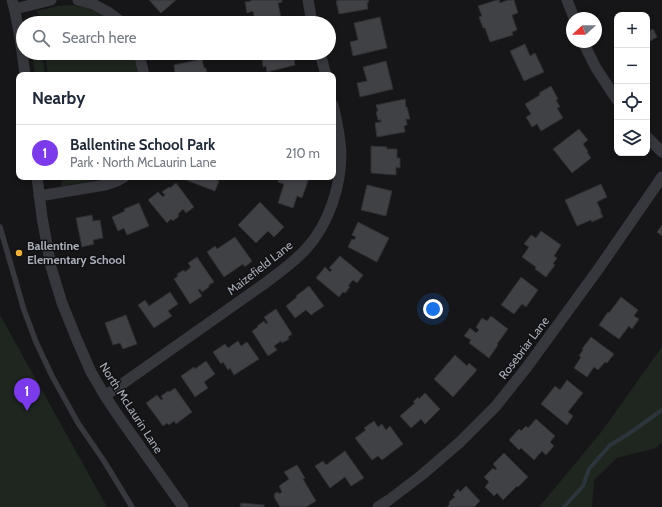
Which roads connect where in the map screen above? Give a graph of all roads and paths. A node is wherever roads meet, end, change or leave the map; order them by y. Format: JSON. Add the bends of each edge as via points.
{"nodes":[{"id":1,"x":51,"y":0,"type":"edge"},
{"id":2,"x":78,"y":0,"type":"edge"},
{"id":3,"x":308,"y":0,"type":"edge"},
{"id":4,"x":567,"y":0,"type":"edge"},
{"id":5,"x":13,"y":5,"type":"edge"},
{"id":6,"x":572,"y":12,"type":"edge"},
{"id":7,"x":113,"y":16,"type":"edge"},
{"id":8,"x":311,"y":16,"type":"edge"},
{"id":9,"x":16,"y":17,"type":"edge"},
{"id":10,"x":587,"y":48,"type":"edge"},
{"id":11,"x":23,"y":60,"type":"edge"},
{"id":12,"x":141,"y":60,"type":"edge"},
{"id":13,"x":322,"y":60,"type":"edge"},
{"id":14,"x":25,"y":72,"type":"edge"},
{"id":15,"x":143,"y":72,"type":"edge"},
{"id":16,"x":325,"y":72,"type":"edge"},
{"id":17,"x":614,"y":95,"type":"edge"},
{"id":18,"x":336,"y":116,"type":"edge"},
{"id":19,"x":650,"y":139,"type":"edge"},
{"id":20,"x":662,"y":152,"type":"edge"},
{"id":21,"x":662,"y":177,"type":"edge"},
{"id":22,"x":37,"y":180,"type":"edge"},
{"id":23,"x":118,"y":180,"type":"edge"},
{"id":24,"x":39,"y":196,"type":"junction"},
{"id":25,"x":0,"y":227,"type":"edge"},
{"id":26,"x":105,"y":396,"type":"junction"},
{"id":27,"x":132,"y":507,"type":"edge"},
{"id":28,"x":183,"y":507,"type":"edge"},
{"id":29,"x":378,"y":507,"type":"edge"}],
"edges":[{"from":1,"to":5,"type":"street"},
{"from":2,"to":7,"type":"street","via":[[93,4]]},
{"from":3,"to":8,"type":"street"},
{"from":4,"to":6,"type":"street"},
{"from":5,"to":9,"type":"street"},
{"from":10,"to":17,"type":"street"},
{"from":11,"to":14,"type":"street"},
{"from":12,"to":15,"type":"street"},
{"from":13,"to":16,"type":"street"},
{"from":18,"to":26,"type":"street","name":"Maizefield Lane","via":[[341,153],[334,201],[322,226],[307,248],[290,265]]},
{"from":19,"to":20,"type":"street"},
{"from":21,"to":29,"type":"street","name":"Rosebriar Lane","via":[[597,271],[496,406],[424,474]]},
{"from":22,"to":24,"type":"street","name":"North McLaurin Lane"},
{"from":23,"to":24,"type":"street","via":[[105,185]]},
{"from":24,"to":26,"type":"street","name":"North McLaurin Lane","via":[[51,267],[62,304],[76,340]]},
{"from":25,"to":27,"type":"lane","via":[[24,310],[52,376],[78,423]]},
{"from":26,"to":28,"type":"street","name":"North McLaurin Lane"}]}
